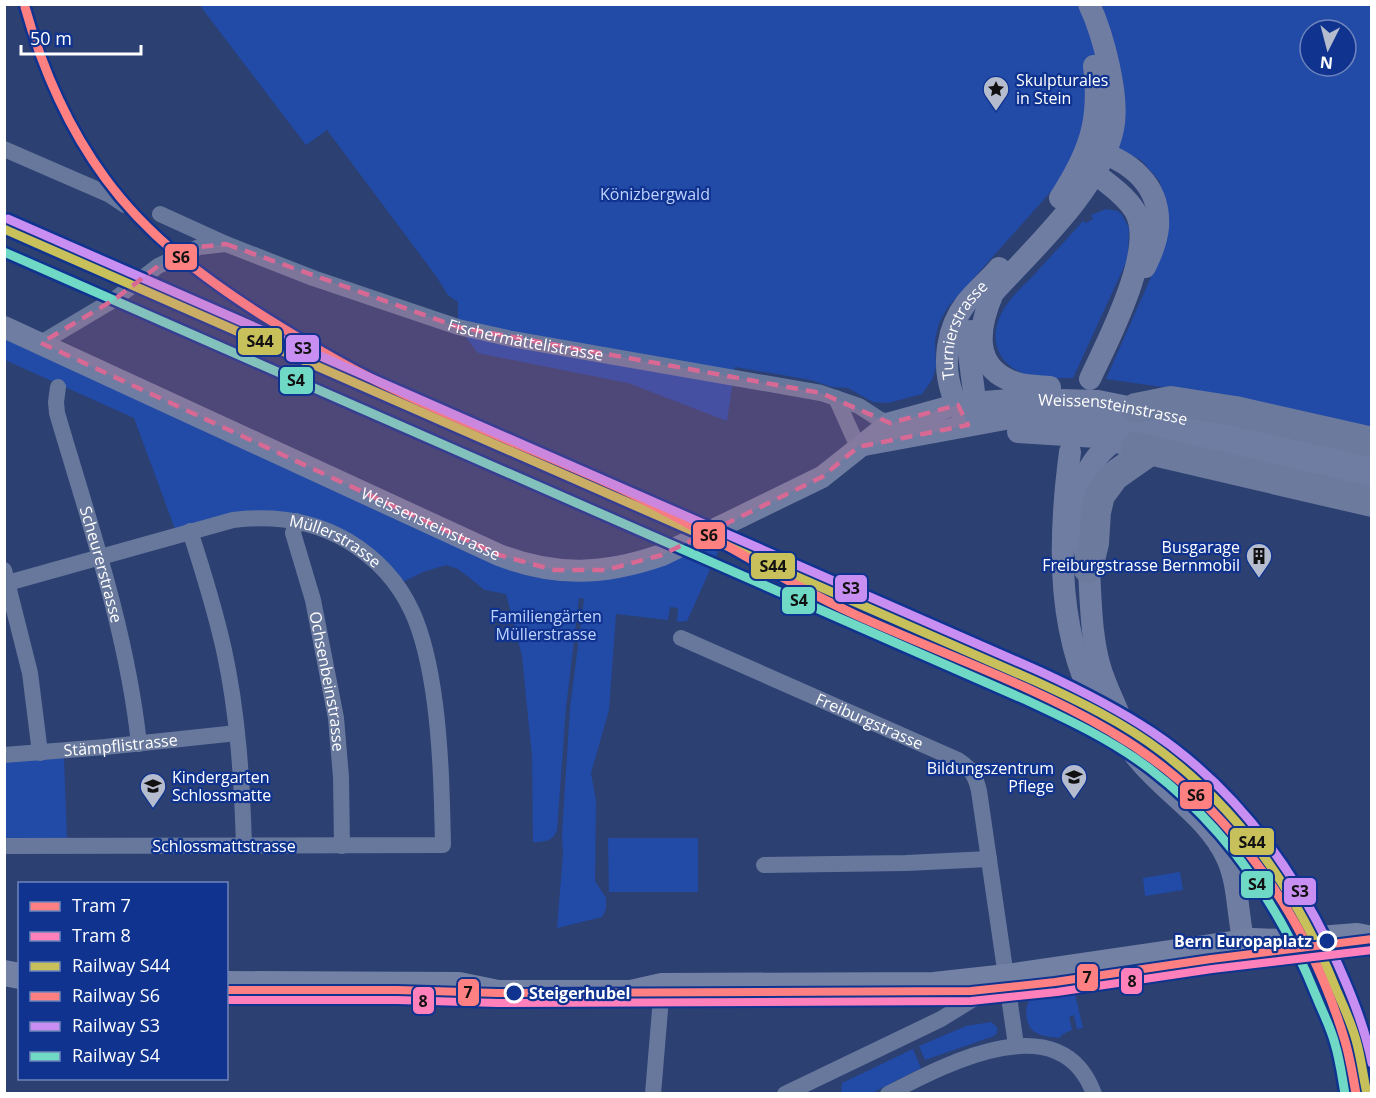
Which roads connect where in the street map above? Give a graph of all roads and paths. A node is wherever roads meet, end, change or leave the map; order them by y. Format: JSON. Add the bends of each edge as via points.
{"nodes":[{"id":1,"x":1082,"y":4,"type":"edge"},
{"id":2,"x":1089,"y":4,"type":"edge"},
{"id":3,"x":4,"y":149,"type":"edge"},
{"id":4,"x":1092,"y":160,"type":"junction"},
{"id":5,"x":1122,"y":196,"type":"junction"},
{"id":6,"x":125,"y":205,"type":"dead end"},
{"id":7,"x":160,"y":213,"type":"dead end"},
{"id":8,"x":226,"y":244,"type":"junction"},
{"id":9,"x":1035,"y":248,"type":"junction"},
{"id":10,"x":993,"y":293,"type":"junction"},
{"id":11,"x":1123,"y":304,"type":"junction"},
{"id":12,"x":4,"y":327,"type":"edge"},
{"id":13,"x":41,"y":343,"type":"junction"},
{"id":14,"x":1090,"y":380,"type":"dead end"},
{"id":15,"x":58,"y":387,"type":"dead end"},
{"id":16,"x":836,"y":398,"type":"junction"},
{"id":17,"x":1098,"y":401,"type":"junction"},
{"id":18,"x":971,"y":414,"type":"junction"},
{"id":19,"x":890,"y":423,"type":"junction"},
{"id":20,"x":1134,"y":435,"type":"junction"},
{"id":21,"x":1371,"y":442,"type":"edge"},
{"id":22,"x":858,"y":447,"type":"junction"},
{"id":23,"x":1070,"y":452,"type":"dead end"},
{"id":24,"x":1371,"y":464,"type":"edge"},
{"id":25,"x":1371,"y":482,"type":"edge"},
{"id":26,"x":1371,"y":502,"type":"edge"},
{"id":27,"x":296,"y":521,"type":"junction"},
{"id":28,"x":190,"y":531,"type":"junction"},
{"id":29,"x":99,"y":558,"type":"junction"},
{"id":30,"x":1089,"y":568,"type":"joint"},
{"id":31,"x":6,"y":579,"type":"edge"},
{"id":32,"x":681,"y":638,"type":"dead end"},
{"id":33,"x":237,"y":733,"type":"junction"},
{"id":34,"x":139,"y":744,"type":"junction"},
{"id":35,"x":1130,"y":748,"type":"junction"},
{"id":36,"x":40,"y":753,"type":"junction"},
{"id":37,"x":4,"y":755,"type":"edge"},
{"id":38,"x":244,"y":845,"type":"junction"},
{"id":39,"x":443,"y":845,"type":"joint"},
{"id":40,"x":4,"y":846,"type":"edge"},
{"id":41,"x":342,"y":846,"type":"junction"},
{"id":42,"x":989,"y":859,"type":"junction"},
{"id":43,"x":764,"y":865,"type":"dead end"},
{"id":44,"x":1362,"y":935,"type":"edge"},
{"id":45,"x":1244,"y":943,"type":"junction"},
{"id":46,"x":1007,"y":977,"type":"junction"},
{"id":47,"x":228,"y":984,"type":"edge"},
{"id":48,"x":662,"y":986,"type":"junction"},
{"id":49,"x":1016,"y":1045,"type":"junction"},
{"id":50,"x":653,"y":1094,"type":"edge"},
{"id":51,"x":785,"y":1094,"type":"edge"},
{"id":52,"x":888,"y":1094,"type":"edge"},
{"id":53,"x":1094,"y":1094,"type":"edge"}],
"edges":[{"from":1,"to":4,"type":"main road","name":"Turnierstrasse","via":[[1096,81]]},
{"from":2,"to":4,"type":"main road","name":"Turnierstrasse","via":[[1107,57],[1114,101],[1113,128]]},
{"from":3,"to":6,"type":"street"},
{"from":4,"to":5,"type":"main road"},
{"from":4,"to":9,"type":"main road","name":"Turnierstrasse","via":[[1068,210]]},
{"from":4,"to":11,"type":"main road","via":[[1131,166],[1155,199],[1158,229],[1153,249]]},
{"from":4,"to":18,"type":"main road","name":"Turnierstrasse","via":[[956,318],[949,339],[952,394]]},
{"from":5,"to":9,"type":"main road","name":"Turnierstrasse","via":[[1092,202],[1056,237]]},
{"from":5,"to":11,"type":"main road","via":[[1138,219],[1140,244]]},
{"from":7,"to":8,"type":"street","name":"Fischermättelistrasse"},
{"from":8,"to":13,"type":"street","name":"Fischermättelistrasse","via":[[199,247],[158,266],[115,299]]},
{"from":8,"to":16,"type":"street","name":"Fischermättelistrasse","via":[[458,327]]},
{"from":9,"to":10,"type":"main road","name":"Turnierstrasse"},
{"from":10,"to":17,"type":"main road","name":"Turnierstrasse","via":[[981,334],[984,356],[993,369],[1016,383]]},
{"from":10,"to":18,"type":"main road","name":"Turnierstrasse","via":[[977,314],[969,336],[974,392]]},
{"from":11,"to":14,"type":"main road"},
{"from":12,"to":13,"type":"main road","name":"Weissensteinstrasse"},
{"from":13,"to":22,"type":"main road","name":"Weissensteinstrasse","via":[[430,524],[516,562],[554,570],[591,571],[662,555],[814,481]]},
{"from":15,"to":29,"type":"street","name":"Scheurerstrasse","via":[[57,413]]},
{"from":16,"to":19,"type":"street","name":"Fischermättelistrasse"},
{"from":16,"to":22,"type":"street"},
{"from":17,"to":18,"type":"main road","name":"Weissensteinstrasse","via":[[1022,399]]},
{"from":17,"to":20,"type":"main road","name":"Weissensteinstrasse"},
{"from":18,"to":19,"type":"main road","name":"Weissensteinstrasse"},
{"from":18,"to":20,"type":"main road","name":"Weissensteinstrasse","via":[[1011,432]]},
{"from":18,"to":22,"type":"main road","name":"Weissensteinstrasse"},
{"from":19,"to":22,"type":"main road","name":"Weissensteinstrasse"},
{"from":20,"to":21,"type":"highway","via":[[1171,401],[1235,411]]},
{"from":20,"to":24,"type":"main road","name":"Weissensteinstrasse"},
{"from":20,"to":25,"type":"main road","name":"Weissensteinstrasse","via":[[1250,453]]},
{"from":20,"to":26,"type":"highway"},
{"from":20,"to":30,"type":"highway","via":[[1100,495]]},
{"from":23,"to":35,"type":"main road","via":[[1062,548],[1071,634],[1079,667],[1096,706],[1107,725]]},
{"from":27,"to":28,"type":"street","name":"Müllerstrasse","via":[[252,518]]},
{"from":27,"to":39,"type":"street","name":"Müllerstrasse","via":[[334,534],[374,560],[394,581],[415,616],[428,656],[437,717]]},
{"from":27,"to":41,"type":"street","name":"Ochsenbeinstrasse","via":[[293,533],[313,600],[336,718]]},
{"from":28,"to":29,"type":"street","name":"Müllerstrasse"},
{"from":28,"to":33,"type":"street","via":[[224,652]]},
{"from":29,"to":31,"type":"street","name":"Müllerstrasse"},
{"from":29,"to":34,"type":"street","name":"Scheurerstrasse","via":[[125,654]]},
{"from":30,"to":35,"type":"main road","via":[[1100,667],[1125,724]]},
{"from":31,"to":36,"type":"street","via":[[30,673]]},
{"from":32,"to":42,"type":"street","name":"Freiburgstrasse","via":[[964,764],[977,782]]},
{"from":33,"to":34,"type":"street","name":"Stämpflistrasse"},
{"from":33,"to":38,"type":"street"},
{"from":34,"to":36,"type":"street","name":"Stämpflistrasse"},
{"from":35,"to":45,"type":"main road","via":[[1218,842],[1232,871]]},
{"from":36,"to":37,"type":"street","name":"Stämpflistrasse"},
{"from":38,"to":40,"type":"street","name":"Schlossmattstrasse"},
{"from":38,"to":41,"type":"street","name":"Schlossmattstrasse"},
{"from":39,"to":41,"type":"street","name":"Schlossmattstrasse"},
{"from":42,"to":43,"type":"street"},
{"from":42,"to":46,"type":"street","name":"Freiburgstrasse"},
{"from":44,"to":45,"type":"main road"},
{"from":45,"to":46,"type":"main road"},
{"from":46,"to":48,"type":"main road","via":[[920,986]]},
{"from":46,"to":49,"type":"street","name":"Freiburgstrasse"},
{"from":46,"to":51,"type":"street","via":[[941,1019]]},
{"from":47,"to":48,"type":"main road","via":[[459,985],[497,976],[631,977]]},
{"from":48,"to":50,"type":"street"},
{"from":49,"to":52,"type":"street","via":[[952,1063]]},
{"from":49,"to":53,"type":"street","via":[[1046,1048],[1063,1055],[1080,1068]]}]}
